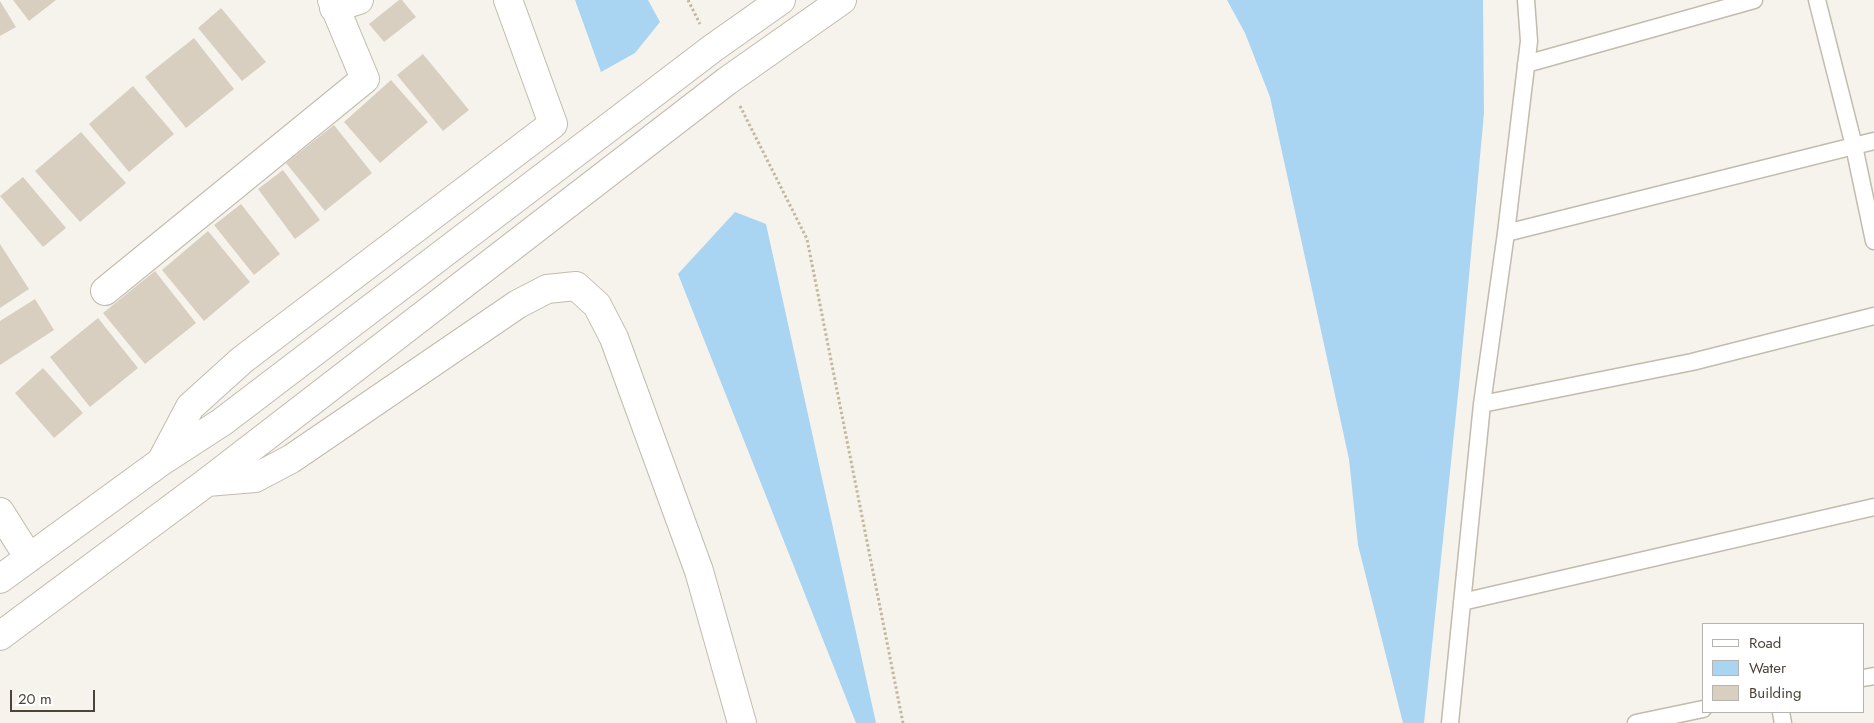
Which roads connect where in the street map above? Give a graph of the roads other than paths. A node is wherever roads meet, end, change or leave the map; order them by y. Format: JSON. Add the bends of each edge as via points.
{"nodes":[{"id":1,"x":508,"y":0,"type":"edge"},
{"id":2,"x":781,"y":0,"type":"edge"},
{"id":3,"x":842,"y":0,"type":"edge"},
{"id":4,"x":1526,"y":0,"type":"edge"},
{"id":5,"x":1754,"y":0,"type":"edge"},
{"id":6,"x":1817,"y":0,"type":"edge"},
{"id":7,"x":342,"y":3,"type":"edge"},
{"id":8,"x":1526,"y":64,"type":"junction"},
{"id":9,"x":1874,"y":142,"type":"edge"},
{"id":10,"x":1854,"y":146,"type":"junction"},
{"id":11,"x":1506,"y":233,"type":"junction"},
{"id":12,"x":1874,"y":241,"type":"edge"},
{"id":13,"x":105,"y":291,"type":"dead end"},
{"id":14,"x":1874,"y":316,"type":"edge"},
{"id":15,"x":1482,"y":404,"type":"junction"},
{"id":16,"x":162,"y":461,"type":"junction"},
{"id":17,"x":207,"y":482,"type":"junction"},
{"id":18,"x":1874,"y":507,"type":"edge"},
{"id":19,"x":0,"y":512,"type":"edge"},
{"id":20,"x":28,"y":558,"type":"junction"},
{"id":21,"x":0,"y":579,"type":"edge"},
{"id":22,"x":1462,"y":602,"type":"junction"},
{"id":23,"x":0,"y":636,"type":"edge"},
{"id":24,"x":1702,"y":710,"type":"edge"},
{"id":25,"x":739,"y":722,"type":"edge"},
{"id":26,"x":1450,"y":723,"type":"edge"},
{"id":27,"x":1636,"y":723,"type":"edge"}],
"edges":[{"from":1,"to":16,"type":"street","via":[[553,124],[242,360],[190,407]]},
{"from":2,"to":16,"type":"street","via":[[713,48],[222,422]]},
{"from":3,"to":17,"type":"street","via":[[728,81]]},
{"from":4,"to":8,"type":"lane","via":[[1529,41]]},
{"from":5,"to":8,"type":"lane"},
{"from":6,"to":10,"type":"lane"},
{"from":7,"to":13,"type":"street","via":[[365,79]]},
{"from":8,"to":11,"type":"lane"},
{"from":9,"to":10,"type":"lane"},
{"from":10,"to":11,"type":"lane"},
{"from":10,"to":12,"type":"lane"},
{"from":11,"to":15,"type":"lane"},
{"from":14,"to":15,"type":"lane","via":[[1692,362]]},
{"from":15,"to":22,"type":"lane"},
{"from":16,"to":20,"type":"street"},
{"from":17,"to":23,"type":"street"},
{"from":17,"to":25,"type":"street","via":[[255,478],[291,459],[518,304],[547,290],[576,286],[597,305],[614,338],[699,571]]},
{"from":18,"to":22,"type":"lane"},
{"from":19,"to":20,"type":"street"},
{"from":20,"to":21,"type":"street"},
{"from":22,"to":26,"type":"lane"},
{"from":24,"to":27,"type":"lane"}]}
